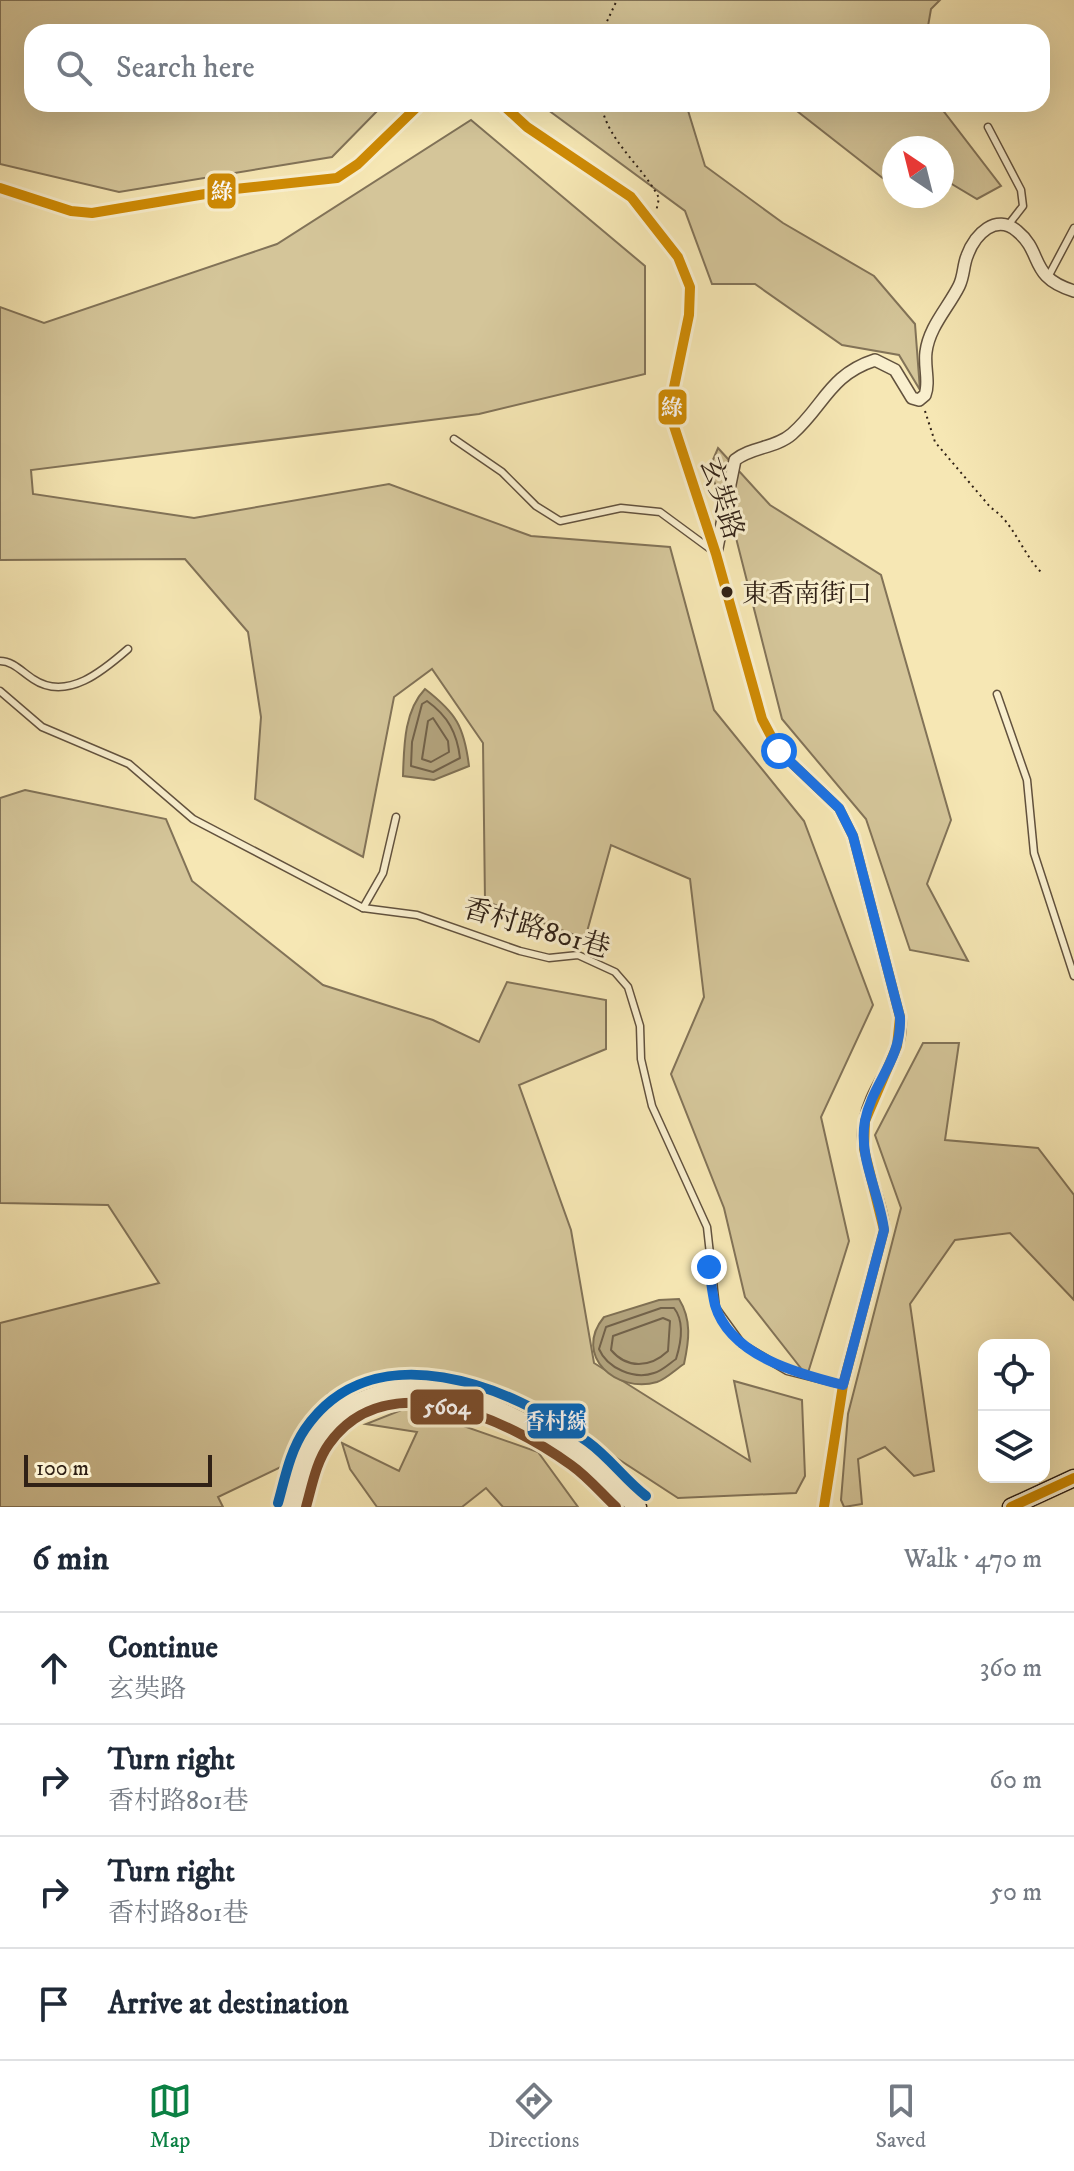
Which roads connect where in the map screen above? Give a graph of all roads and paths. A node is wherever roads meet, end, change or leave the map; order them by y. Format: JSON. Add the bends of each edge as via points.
{"nodes":[{"id":1,"x":617,"y":0,"type":"edge"},
{"id":2,"x":606,"y":24,"type":"edge"},
{"id":3,"x":412,"y":112,"type":"edge"},
{"id":4,"x":511,"y":112,"type":"edge"},
{"id":5,"x":604,"y":112,"type":"edge"},
{"id":6,"x":988,"y":127,"type":"dead end"},
{"id":7,"x":0,"y":188,"type":"edge"},
{"id":8,"x":650,"y":219,"type":"junction"},
{"id":9,"x":1009,"y":224,"type":"junction"},
{"id":10,"x":1074,"y":228,"type":"edge"},
{"id":11,"x":1047,"y":279,"type":"junction"},
{"id":12,"x":1074,"y":291,"type":"edge"},
{"id":13,"x":919,"y":400,"type":"junction"},
{"id":14,"x":454,"y":439,"type":"dead end"},
{"id":15,"x":716,"y":554,"type":"junction"},
{"id":16,"x":1042,"y":573,"type":"dead end"},
{"id":17,"x":128,"y":649,"type":"dead end"},
{"id":18,"x":0,"y":661,"type":"edge"},
{"id":19,"x":0,"y":691,"type":"edge"},
{"id":20,"x":997,"y":694,"type":"dead end"},
{"id":21,"x":396,"y":817,"type":"dead end"},
{"id":22,"x":363,"y":908,"type":"junction"},
{"id":23,"x":1074,"y":976,"type":"edge"},
{"id":24,"x":843,"y":1385,"type":"junction"},
{"id":25,"x":1074,"y":1478,"type":"edge"},
{"id":26,"x":291,"y":1507,"type":"edge"},
{"id":27,"x":638,"y":1507,"type":"edge"},
{"id":28,"x":824,"y":1507,"type":"edge"},
{"id":29,"x":1011,"y":1507,"type":"edge"}],
"edges":[{"from":1,"to":2,"type":"path"},
{"from":3,"to":7,"type":"street","via":[[337,178],[92,213]]},
{"from":4,"to":8,"type":"street","name":"玄奘路","via":[[631,197]]},
{"from":5,"to":8,"type":"path","via":[[613,137],[647,174],[659,198]]},
{"from":6,"to":9,"type":"lane","via":[[1021,190],[1023,206]]},
{"from":8,"to":15,"type":"street","name":"玄奘路","via":[[678,257],[690,287],[672,420]]},
{"from":9,"to":11,"type":"street","via":[[1021,234]]},
{"from":9,"to":13,"type":"street","via":[[999,222],[986,229],[967,256],[959,286],[933,328],[926,352],[927,390]]},
{"from":10,"to":11,"type":"lane"},
{"from":11,"to":12,"type":"street"},
{"from":13,"to":15,"type":"street","via":[[912,398],[895,370],[875,360],[837,379],[792,434],[735,460]]},
{"from":13,"to":16,"type":"path","via":[[935,442],[1000,514]]},
{"from":14,"to":15,"type":"lane","via":[[560,521],[621,508],[660,512]]},
{"from":15,"to":24,"type":"street","name":"玄奘路","via":[[762,719],[779,751],[839,808],[853,836],[900,1017],[894,1059],[865,1117],[866,1161],[882,1205],[884,1230]]},
{"from":17,"to":18,"type":"lane","via":[[98,676],[69,685],[37,682]]},
{"from":19,"to":22,"type":"lane","name":"香村路801巷","via":[[42,727],[129,764],[193,819]]},
{"from":20,"to":23,"type":"lane","via":[[1027,780],[1034,853]]},
{"from":21,"to":22,"type":"lane","via":[[383,873]]},
{"from":22,"to":24,"type":"lane","name":"香村路801巷","via":[[417,915],[549,958],[578,955],[615,972],[628,987],[640,1026],[652,1106],[707,1227],[716,1308],[742,1344],[787,1371]]},
{"from":24,"to":28,"type":"street","name":"玄奘路"},
{"from":25,"to":29,"type":"main road"},
{"from":26,"to":27,"type":"main road","via":[[316,1437],[337,1415],[363,1398],[427,1390],[452,1392],[579,1453]]}]}
